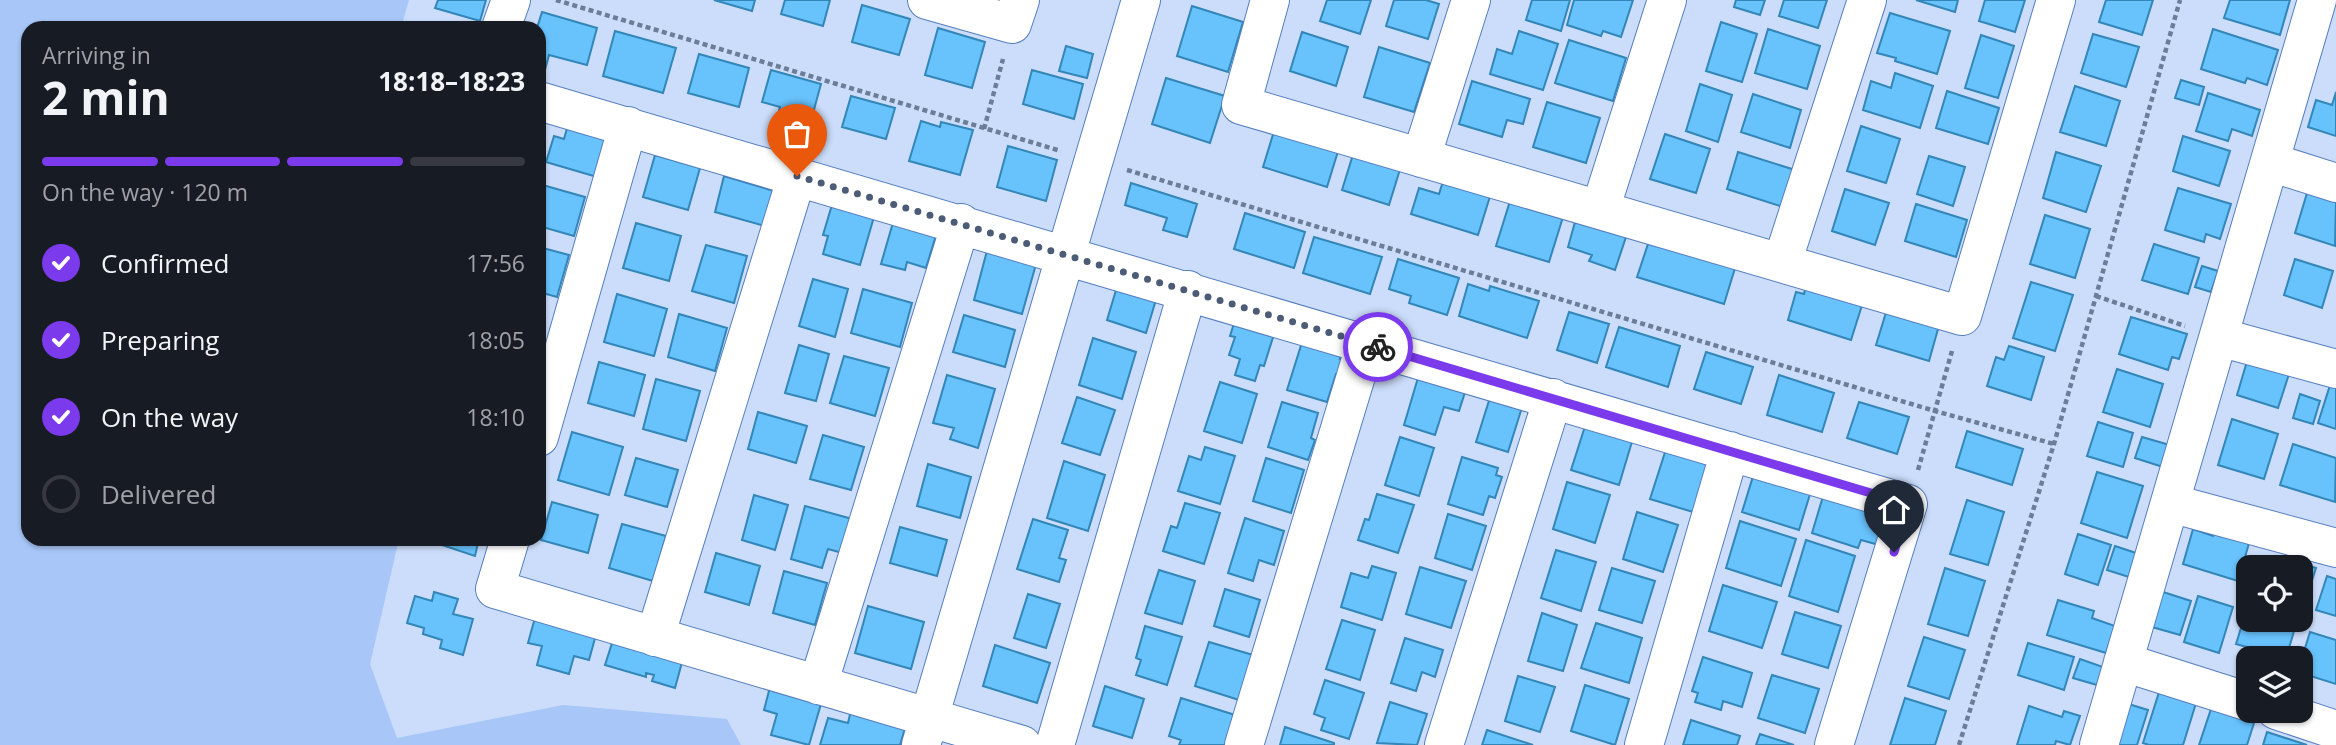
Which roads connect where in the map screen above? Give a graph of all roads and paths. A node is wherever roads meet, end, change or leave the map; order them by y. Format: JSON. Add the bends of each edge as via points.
{"nodes":[{"id":1,"x":510,"y":0,"type":"edge"},
{"id":2,"x":555,"y":0,"type":"edge"},
{"id":3,"x":927,"y":0,"type":"edge"},
{"id":4,"x":1141,"y":0,"type":"edge"},
{"id":5,"x":1270,"y":0,"type":"edge"},
{"id":6,"x":1471,"y":0,"type":"edge"},
{"id":7,"x":1667,"y":0,"type":"edge"},
{"id":8,"x":1867,"y":0,"type":"edge"},
{"id":9,"x":2056,"y":0,"type":"edge"},
{"id":10,"x":2180,"y":0,"type":"edge"},
{"id":11,"x":2317,"y":0,"type":"edge"},
{"id":12,"x":1016,"y":12,"type":"edge"},
{"id":13,"x":503,"y":21,"type":"edge"},
{"id":14,"x":546,"y":103,"type":"edge"},
{"id":15,"x":628,"y":126,"type":"junction"},
{"id":16,"x":985,"y":129,"type":"junction"},
{"id":17,"x":1421,"y":158,"type":"junction"},
{"id":18,"x":1094,"y":160,"type":"junction"},
{"id":19,"x":2270,"y":162,"type":"junction"},
{"id":20,"x":797,"y":176,"type":"junction"},
{"id":21,"x":2336,"y":183,"type":"edge"},
{"id":22,"x":1600,"y":210,"type":"junction"},
{"id":23,"x":961,"y":223,"type":"junction"},
{"id":24,"x":1066,"y":254,"type":"junction"},
{"id":25,"x":1782,"y":263,"type":"junction"},
{"id":26,"x":1188,"y":290,"type":"junction"},
{"id":27,"x":2096,"y":296,"type":"junction"},
{"id":28,"x":1962,"y":316,"type":"junction"},
{"id":29,"x":2218,"y":338,"type":"junction"},
{"id":30,"x":1366,"y":343,"type":"junction"},
{"id":31,"x":2336,"y":369,"type":"edge"},
{"id":32,"x":1553,"y":398,"type":"junction"},
{"id":33,"x":1935,"y":411,"type":"junction"},
{"id":34,"x":546,"y":413,"type":"edge"},
{"id":35,"x":2054,"y":444,"type":"junction"},
{"id":36,"x":1730,"y":451,"type":"junction"},
{"id":37,"x":2170,"y":503,"type":"junction"},
{"id":38,"x":1908,"y":504,"type":"junction"},
{"id":39,"x":508,"y":546,"type":"edge"},
{"id":40,"x":2336,"y":548,"type":"edge"},
{"id":41,"x":655,"y":637,"type":"junction"},
{"id":42,"x":2123,"y":662,"type":"junction"},
{"id":43,"x":818,"y":685,"type":"junction"},
{"id":44,"x":2236,"y":698,"type":"edge"},
{"id":45,"x":2313,"y":722,"type":"edge"},
{"id":46,"x":2336,"y":730,"type":"edge"},
{"id":47,"x":925,"y":731,"type":"edge"},
{"id":48,"x":1022,"y":745,"type":"edge"},
{"id":49,"x":1055,"y":745,"type":"edge"},
{"id":50,"x":1244,"y":745,"type":"edge"},
{"id":51,"x":1444,"y":745,"type":"edge"},
{"id":52,"x":1644,"y":745,"type":"edge"},
{"id":53,"x":1835,"y":745,"type":"edge"},
{"id":54,"x":1959,"y":745,"type":"edge"},
{"id":55,"x":2099,"y":745,"type":"edge"}],
"edges":[{"from":1,"to":13,"type":"street"},
{"from":2,"to":16,"type":"path"},
{"from":3,"to":12,"type":"street"},
{"from":4,"to":18,"type":"street"},
{"from":5,"to":17,"type":"street","via":[[1241,105]]},
{"from":6,"to":17,"type":"street"},
{"from":7,"to":22,"type":"street"},
{"from":8,"to":25,"type":"street"},
{"from":9,"to":28,"type":"street"},
{"from":10,"to":27,"type":"path"},
{"from":11,"to":19,"type":"street"},
{"from":12,"to":16,"type":"path"},
{"from":14,"to":15,"type":"street"},
{"from":15,"to":20,"type":"street"},
{"from":15,"to":34,"type":"street"},
{"from":16,"to":18,"type":"path"},
{"from":17,"to":22,"type":"street"},
{"from":18,"to":24,"type":"street"},
{"from":18,"to":33,"type":"path"},
{"from":19,"to":21,"type":"street"},
{"from":19,"to":29,"type":"street"},
{"from":20,"to":23,"type":"street"},
{"from":20,"to":41,"type":"street"},
{"from":22,"to":25,"type":"street"},
{"from":23,"to":24,"type":"street"},
{"from":23,"to":43,"type":"street"},
{"from":24,"to":26,"type":"street"},
{"from":24,"to":47,"type":"street"},
{"from":25,"to":28,"type":"street"},
{"from":26,"to":30,"type":"street"},
{"from":26,"to":49,"type":"street"},
{"from":27,"to":29,"type":"path"},
{"from":27,"to":35,"type":"path"},
{"from":28,"to":33,"type":"path"},
{"from":29,"to":31,"type":"street"},
{"from":29,"to":37,"type":"street"},
{"from":30,"to":32,"type":"street"},
{"from":30,"to":50,"type":"street"},
{"from":32,"to":36,"type":"street"},
{"from":32,"to":51,"type":"street"},
{"from":33,"to":35,"type":"path"},
{"from":33,"to":38,"type":"path"},
{"from":35,"to":54,"type":"path"},
{"from":36,"to":38,"type":"street"},
{"from":36,"to":52,"type":"street"},
{"from":37,"to":40,"type":"street"},
{"from":37,"to":42,"type":"street"},
{"from":38,"to":53,"type":"street"},
{"from":39,"to":41,"type":"street","via":[[495,589]]},
{"from":41,"to":43,"type":"street"},
{"from":42,"to":44,"type":"street"},
{"from":42,"to":55,"type":"street"},
{"from":43,"to":47,"type":"street"},
{"from":45,"to":46,"type":"street"},
{"from":47,"to":48,"type":"street"}]}
